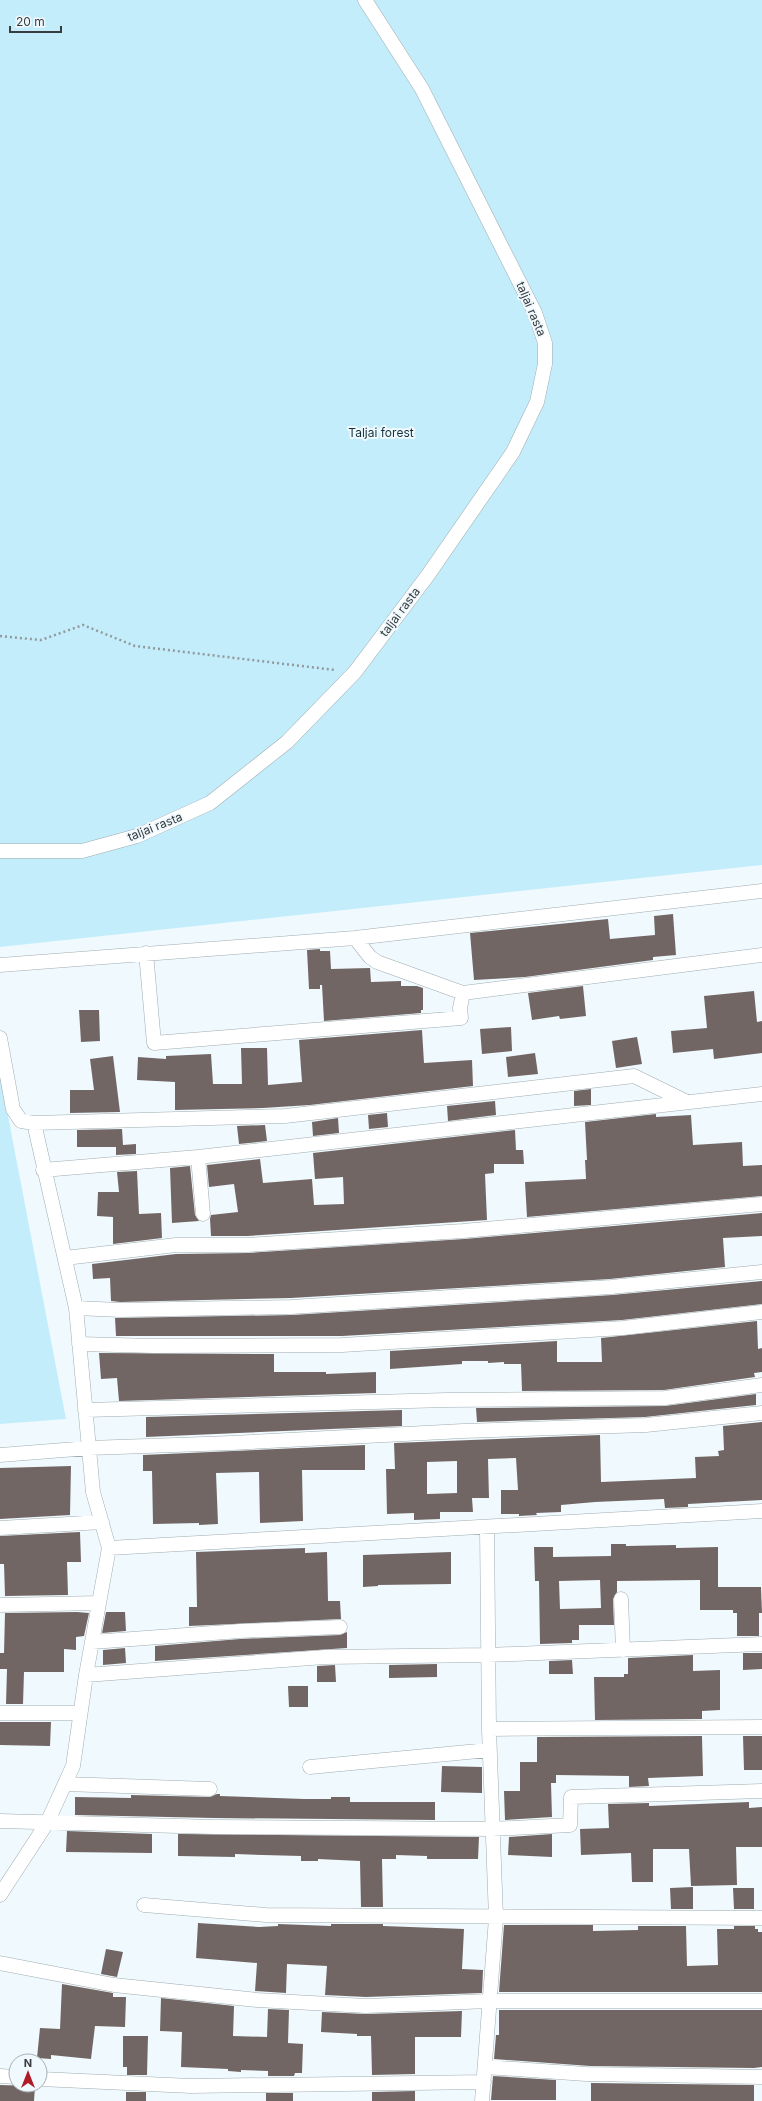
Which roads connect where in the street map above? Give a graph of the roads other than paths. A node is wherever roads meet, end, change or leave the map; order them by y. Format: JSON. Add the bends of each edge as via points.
{"nodes":[{"id":1,"x":365,"y":0,"type":"edge"},
{"id":2,"x":0,"y":851,"type":"edge"},
{"id":3,"x":762,"y":891,"type":"edge"},
{"id":4,"x":355,"y":938,"type":"junction"},
{"id":5,"x":146,"y":953,"type":"junction"},
{"id":6,"x":762,"y":955,"type":"edge"},
{"id":7,"x":0,"y":965,"type":"edge"},
{"id":8,"x":464,"y":993,"type":"junction"},
{"id":9,"x":0,"y":1038,"type":"edge"},
{"id":10,"x":762,"y":1094,"type":"edge"},
{"id":11,"x":684,"y":1101,"type":"junction"},
{"id":12,"x":34,"y":1123,"type":"junction"},
{"id":13,"x":198,"y":1157,"type":"junction"},
{"id":14,"x":43,"y":1170,"type":"junction"},
{"id":15,"x":762,"y":1204,"type":"edge"},
{"id":16,"x":203,"y":1214,"type":"dead end"},
{"id":17,"x":65,"y":1258,"type":"junction"},
{"id":18,"x":762,"y":1272,"type":"edge"},
{"id":19,"x":76,"y":1308,"type":"junction"},
{"id":20,"x":762,"y":1312,"type":"edge"},
{"id":21,"x":79,"y":1344,"type":"junction"},
{"id":22,"x":762,"y":1385,"type":"edge"},
{"id":23,"x":85,"y":1410,"type":"junction"},
{"id":24,"x":762,"y":1413,"type":"edge"},
{"id":25,"x":89,"y":1448,"type":"junction"},
{"id":26,"x":0,"y":1455,"type":"edge"},
{"id":27,"x":762,"y":1511,"type":"edge"},
{"id":28,"x":102,"y":1522,"type":"junction"},
{"id":29,"x":0,"y":1528,"type":"edge"},
{"id":30,"x":487,"y":1528,"type":"junction"},
{"id":31,"x":109,"y":1548,"type":"junction"},
{"id":32,"x":621,"y":1599,"type":"dead end"},
{"id":33,"x":99,"y":1603,"type":"junction"},
{"id":34,"x":0,"y":1605,"type":"edge"},
{"id":35,"x":340,"y":1627,"type":"dead end"},
{"id":36,"x":92,"y":1642,"type":"junction"},
{"id":37,"x":762,"y":1644,"type":"edge"},
{"id":38,"x":623,"y":1650,"type":"junction"},
{"id":39,"x":488,"y":1655,"type":"junction"},
{"id":40,"x":86,"y":1675,"type":"junction"},
{"id":41,"x":0,"y":1712,"type":"edge"},
{"id":42,"x":80,"y":1713,"type":"junction"},
{"id":43,"x":762,"y":1726,"type":"edge"},
{"id":44,"x":489,"y":1729,"type":"junction"},
{"id":45,"x":489,"y":1750,"type":"junction"},
{"id":46,"x":310,"y":1767,"type":"dead end"},
{"id":47,"x":65,"y":1784,"type":"junction"},
{"id":48,"x":210,"y":1789,"type":"dead end"},
{"id":49,"x":762,"y":1791,"type":"edge"},
{"id":50,"x":0,"y":1821,"type":"edge"},
{"id":51,"x":47,"y":1823,"type":"junction"},
{"id":52,"x":492,"y":1829,"type":"junction"},
{"id":53,"x":0,"y":1895,"type":"edge"},
{"id":54,"x":144,"y":1905,"type":"dead end"},
{"id":55,"x":496,"y":1918,"type":"junction"},
{"id":56,"x":762,"y":1918,"type":"edge"},
{"id":57,"x":0,"y":1963,"type":"edge"},
{"id":58,"x":490,"y":2001,"type":"junction"},
{"id":59,"x":762,"y":2001,"type":"edge"},
{"id":60,"x":485,"y":2067,"type":"junction"},
{"id":61,"x":762,"y":2077,"type":"edge"},
{"id":62,"x":48,"y":2079,"type":"edge"},
{"id":63,"x":484,"y":2082,"type":"junction"},
{"id":64,"x":482,"y":2101,"type":"edge"}],
"edges":[{"from":1,"to":2,"type":"street","name":"taljai rasta","via":[[422,89],[535,313],[545,342],[545,364],[537,402],[513,452],[428,575],[355,672],[287,742],[210,803],[137,836],[82,851]]},
{"from":3,"to":4,"type":"street"},
{"from":4,"to":5,"type":"street"},
{"from":4,"to":8,"type":"street","via":[[377,962]]},
{"from":5,"to":7,"type":"street"},
{"from":5,"to":8,"type":"street","via":[[154,1043],[461,1018],[460,1008]]},
{"from":6,"to":8,"type":"street"},
{"from":9,"to":12,"type":"street","via":[[13,1109],[21,1121]]},
{"from":10,"to":11,"type":"street"},
{"from":11,"to":12,"type":"street","via":[[634,1076],[285,1116]]},
{"from":11,"to":13,"type":"street"},
{"from":12,"to":14,"type":"street"},
{"from":13,"to":14,"type":"street"},
{"from":13,"to":16,"type":"street"},
{"from":14,"to":17,"type":"street"},
{"from":15,"to":17,"type":"street","via":[[464,1231],[247,1245],[176,1245]]},
{"from":17,"to":19,"type":"street"},
{"from":18,"to":19,"type":"street","via":[[612,1286],[291,1307],[120,1310]]},
{"from":19,"to":21,"type":"street"},
{"from":20,"to":21,"type":"street","via":[[623,1328],[342,1345]]},
{"from":21,"to":23,"type":"street"},
{"from":22,"to":23,"type":"street","via":[[665,1398],[447,1400]]},
{"from":23,"to":25,"type":"street"},
{"from":24,"to":25,"type":"street","via":[[646,1425]]},
{"from":25,"to":26,"type":"street"},
{"from":25,"to":28,"type":"street","via":[[93,1492]]},
{"from":27,"to":30,"type":"street"},
{"from":28,"to":29,"type":"street"},
{"from":28,"to":31,"type":"street"},
{"from":30,"to":31,"type":"street"},
{"from":30,"to":39,"type":"street"},
{"from":31,"to":33,"type":"street"},
{"from":32,"to":38,"type":"street"},
{"from":33,"to":34,"type":"street"},
{"from":33,"to":36,"type":"street"},
{"from":35,"to":36,"type":"street","via":[[240,1631]]},
{"from":36,"to":40,"type":"street"},
{"from":37,"to":38,"type":"street"},
{"from":38,"to":39,"type":"street"},
{"from":39,"to":40,"type":"street","via":[[325,1657]]},
{"from":39,"to":44,"type":"street"},
{"from":40,"to":42,"type":"street"},
{"from":41,"to":42,"type":"street"},
{"from":42,"to":47,"type":"street","via":[[73,1766]]},
{"from":43,"to":44,"type":"street"},
{"from":44,"to":45,"type":"street"},
{"from":45,"to":46,"type":"street"},
{"from":45,"to":52,"type":"street"},
{"from":47,"to":48,"type":"street"},
{"from":47,"to":51,"type":"street"},
{"from":49,"to":52,"type":"street","via":[[571,1797],[570,1825]]},
{"from":50,"to":51,"type":"street"},
{"from":51,"to":52,"type":"street"},
{"from":51,"to":53,"type":"street"},
{"from":52,"to":55,"type":"street"},
{"from":54,"to":55,"type":"street","via":[[266,1915]]},
{"from":55,"to":56,"type":"street"},
{"from":55,"to":58,"type":"street"},
{"from":57,"to":58,"type":"street","via":[[114,1985],[257,2000],[366,2006]]},
{"from":58,"to":59,"type":"street"},
{"from":58,"to":60,"type":"street"},
{"from":60,"to":61,"type":"street","via":[[586,2074]]},
{"from":60,"to":63,"type":"street"},
{"from":62,"to":63,"type":"street","via":[[191,2086]]},
{"from":63,"to":64,"type":"street"}]}
